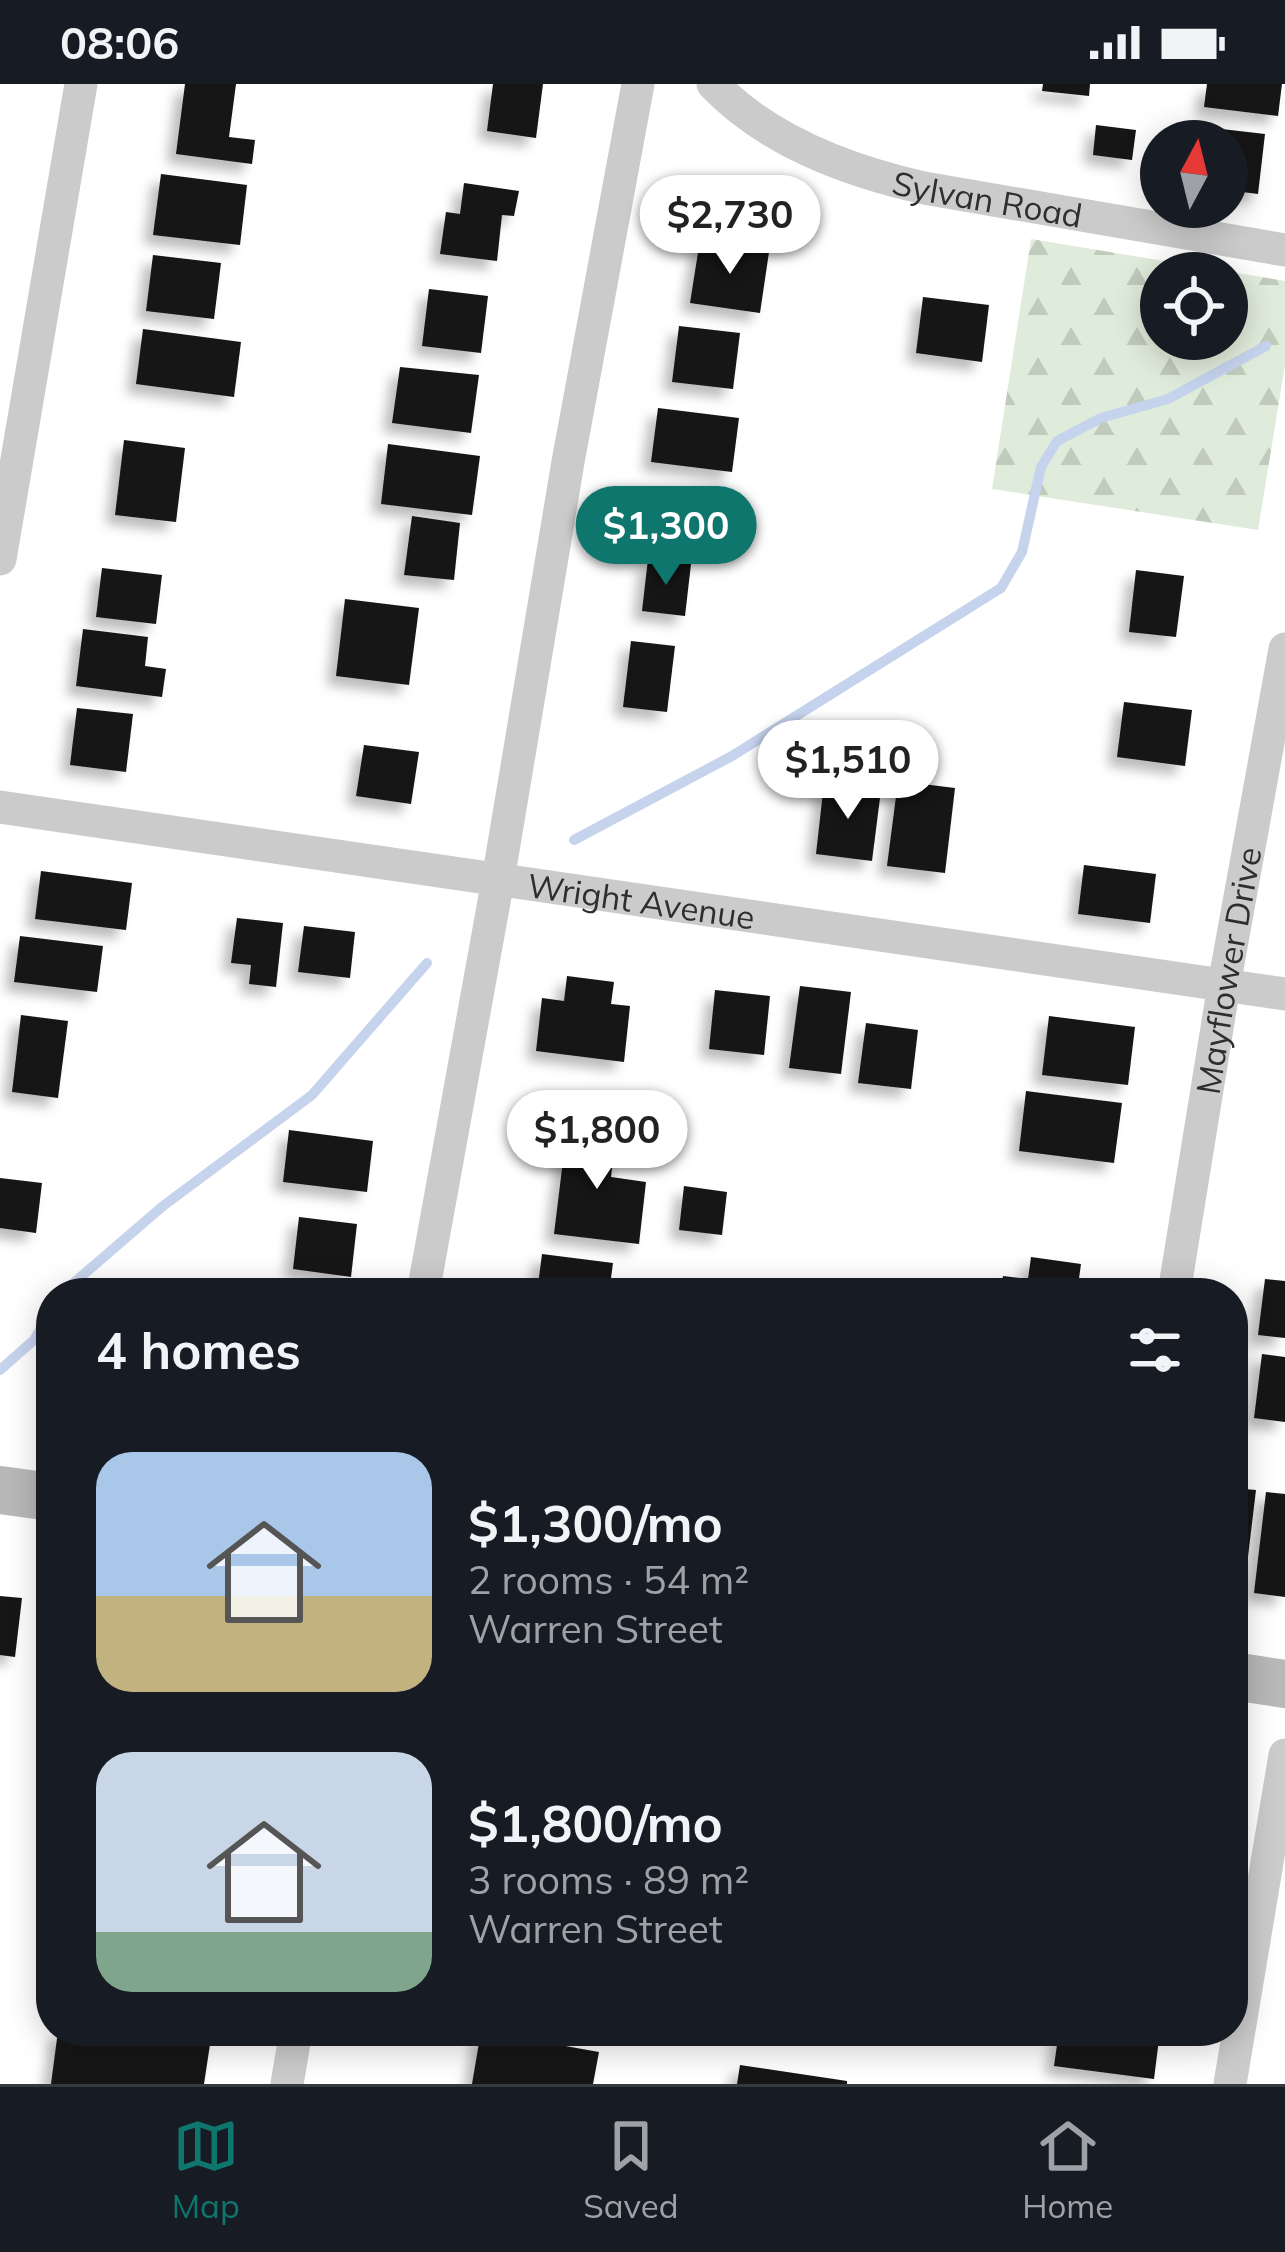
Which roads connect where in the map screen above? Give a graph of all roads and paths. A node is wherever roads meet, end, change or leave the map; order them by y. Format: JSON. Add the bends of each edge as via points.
{"nodes":[{"id":1,"x":81,"y":84,"type":"edge"},
{"id":2,"x":638,"y":84,"type":"edge"},
{"id":3,"x":713,"y":84,"type":"edge"},
{"id":4,"x":1285,"y":250,"type":"edge"},
{"id":5,"x":0,"y":560,"type":"edge"},
{"id":6,"x":1285,"y":649,"type":"edge"},
{"id":7,"x":0,"y":807,"type":"edge"},
{"id":8,"x":498,"y":880,"type":"junction"},
{"id":9,"x":1224,"y":985,"type":"junction"},
{"id":10,"x":1285,"y":994,"type":"edge"},
{"id":11,"x":426,"y":1278,"type":"edge"},
{"id":12,"x":1176,"y":1278,"type":"edge"},
{"id":13,"x":0,"y":1490,"type":"edge"},
{"id":14,"x":36,"y":1495,"type":"edge"},
{"id":15,"x":1248,"y":1678,"type":"edge"},
{"id":16,"x":1285,"y":1684,"type":"edge"},
{"id":17,"x":1285,"y":1755,"type":"edge"},
{"id":18,"x":1248,"y":1976,"type":"edge"},
{"id":19,"x":293,"y":2046,"type":"edge"},
{"id":20,"x":1236,"y":2046,"type":"edge"},
{"id":21,"x":287,"y":2084,"type":"edge"},
{"id":22,"x":1230,"y":2084,"type":"edge"}],
"edges":[{"from":1,"to":5,"type":"street"},
{"from":2,"to":8,"type":"street"},
{"from":3,"to":4,"type":"street","name":"Sylvan Road","via":[[773,131],[875,177]]},
{"from":6,"to":9,"type":"street","name":"Mayflower Drive"},
{"from":7,"to":8,"type":"street","name":"Wright Avenue"},
{"from":8,"to":9,"type":"street","name":"Wright Avenue"},
{"from":8,"to":11,"type":"street"},
{"from":9,"to":10,"type":"street","name":"Wright Avenue"},
{"from":9,"to":12,"type":"street","name":"Mayflower Drive"},
{"from":13,"to":14,"type":"street"},
{"from":15,"to":16,"type":"street"},
{"from":17,"to":18,"type":"street"},
{"from":19,"to":21,"type":"street"},
{"from":20,"to":22,"type":"street"}]}
